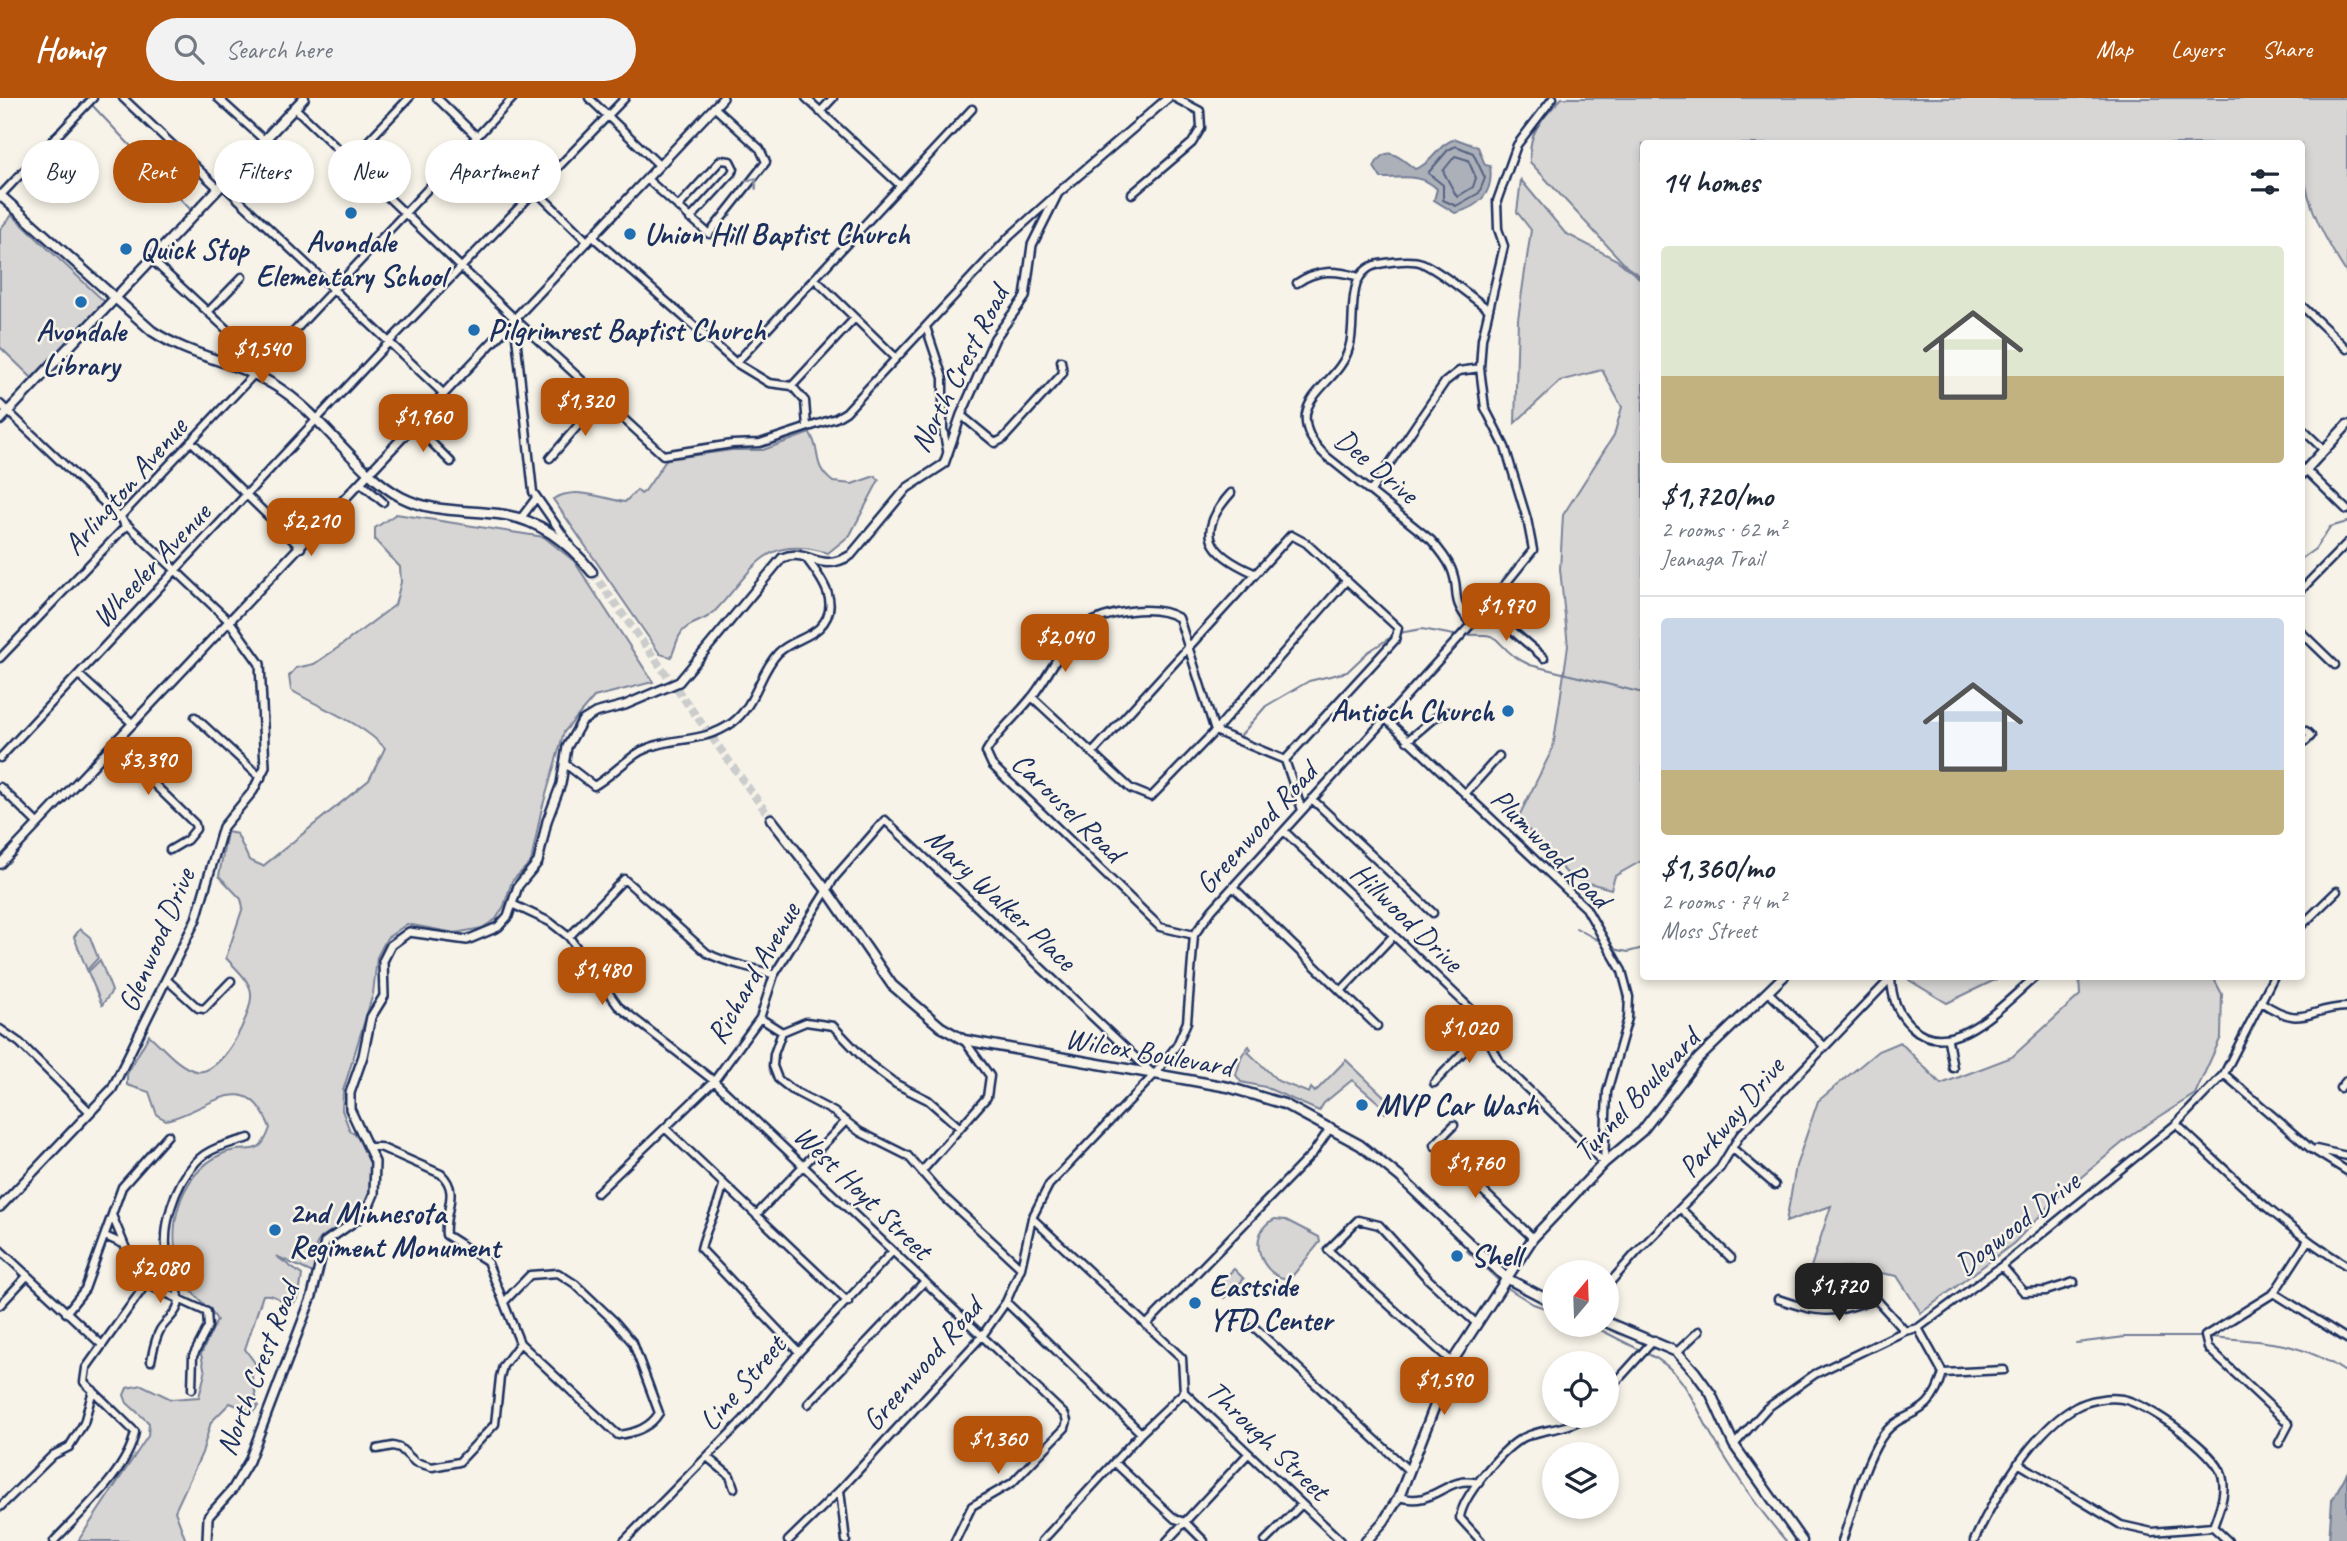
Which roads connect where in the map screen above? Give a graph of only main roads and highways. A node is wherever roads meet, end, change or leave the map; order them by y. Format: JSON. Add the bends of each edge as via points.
{"nodes":[{"id":1,"x":297,"y":102,"type":"edge"},
{"id":2,"x":0,"y":196,"type":"edge"},
{"id":3,"x":115,"y":299,"type":"junction"},
{"id":4,"x":0,"y":420,"type":"edge"},
{"id":5,"x":2347,"y":425,"type":"edge"},
{"id":6,"x":2305,"y":471,"type":"edge"},
{"id":7,"x":592,"y":572,"type":"tunnel mouth"},
{"id":8,"x":771,"y":819,"type":"tunnel mouth"},
{"id":9,"x":1780,"y":980,"type":"edge"},
{"id":10,"x":1506,"y":1278,"type":"junction"},
{"id":11,"x":1542,"y":1297,"type":"edge"},
{"id":12,"x":1619,"y":1327,"type":"edge"},
{"id":13,"x":1366,"y":1541,"type":"edge"},
{"id":14,"x":1802,"y":1541,"type":"edge"}],
"edges":[{"from":1,"to":3,"type":"main road"},
{"from":2,"to":3,"type":"main road"},
{"from":3,"to":4,"type":"main road"},
{"from":3,"to":7,"type":"main road","via":[[163,338],[256,372],[318,418],[398,495],[444,511],[522,519],[573,549]]},
{"from":5,"to":6,"type":"main road"},
{"from":8,"to":10,"type":"main road","name":"Wilcox Boulevard","via":[[892,985],[940,1027],[964,1040],[1270,1098],[1332,1127],[1401,1178]]},
{"from":9,"to":10,"type":"main road","name":"Tunnel Boulevard","via":[[1698,1059],[1642,1131],[1604,1163],[1533,1238]]},
{"from":10,"to":11,"type":"main road","name":"Wilcox Boulevard"},
{"from":10,"to":13,"type":"main road","name":"Tunnel Boulevard","via":[[1452,1362],[1399,1497]]},
{"from":12,"to":14,"type":"main road","via":[[1676,1352],[1710,1394],[1734,1445]]}]}
